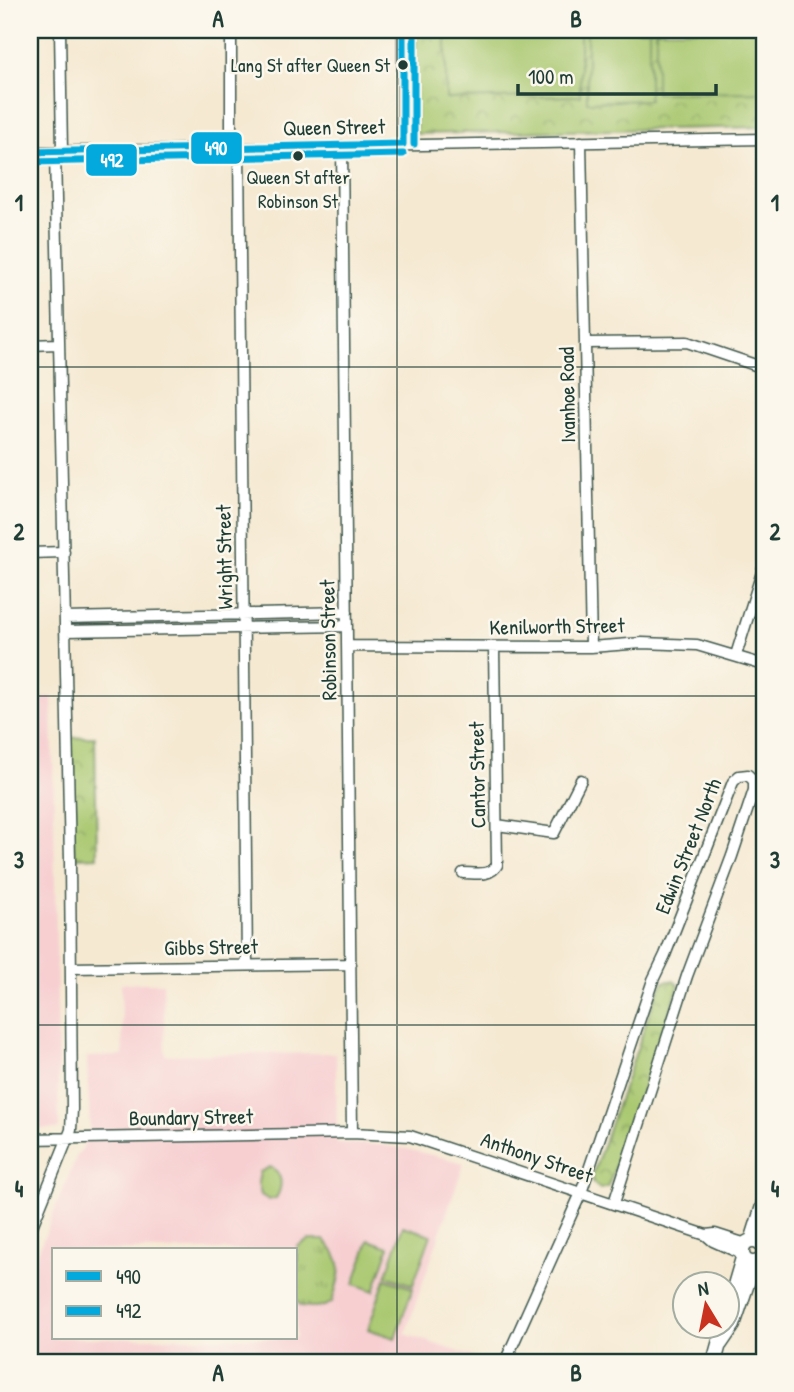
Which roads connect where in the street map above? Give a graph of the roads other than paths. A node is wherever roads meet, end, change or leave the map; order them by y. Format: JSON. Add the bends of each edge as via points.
{"nodes":[{"id":1,"x":60,"y":30,"type":"edge"},
{"id":2,"x":230,"y":30,"type":"edge"},
{"id":3,"x":403,"y":30,"type":"edge"},
{"id":4,"x":764,"y":139,"type":"edge"},
{"id":5,"x":581,"y":142,"type":"junction"},
{"id":6,"x":403,"y":144,"type":"junction"},
{"id":7,"x":342,"y":146,"type":"junction"},
{"id":8,"x":235,"y":148,"type":"junction"},
{"id":9,"x":58,"y":151,"type":"junction"},
{"id":10,"x":30,"y":152,"type":"edge"},
{"id":11,"x":58,"y":344,"type":"junction"},
{"id":12,"x":585,"y":344,"type":"junction"},
{"id":13,"x":30,"y":345,"type":"edge"},
{"id":14,"x":764,"y":368,"type":"edge"},
{"id":15,"x":64,"y":552,"type":"junction"},
{"id":16,"x":30,"y":553,"type":"edge"},
{"id":17,"x":764,"y":566,"type":"edge"},
{"id":18,"x":347,"y":612,"type":"junction"},
{"id":19,"x":244,"y":615,"type":"junction"},
{"id":20,"x":65,"y":618,"type":"junction"},
{"id":21,"x":347,"y":626,"type":"junction"},
{"id":22,"x":244,"y":629,"type":"junction"},
{"id":23,"x":65,"y":631,"type":"junction"},
{"id":24,"x":347,"y":646,"type":"junction"},
{"id":25,"x":591,"y":647,"type":"junction"},
{"id":26,"x":494,"y":648,"type":"junction"},
{"id":27,"x":736,"y":655,"type":"junction"},
{"id":28,"x":764,"y":665,"type":"edge"},
{"id":29,"x":581,"y":780,"type":"dead end"},
{"id":30,"x":497,"y":825,"type":"junction"},
{"id":31,"x":463,"y":873,"type":"dead end"},
{"id":32,"x":351,"y":964,"type":"junction"},
{"id":33,"x":247,"y":965,"type":"junction"},
{"id":34,"x":71,"y":968,"type":"junction"},
{"id":35,"x":352,"y":1133,"type":"junction"},
{"id":36,"x":30,"y":1139,"type":"edge"},
{"id":37,"x":67,"y":1139,"type":"junction"},
{"id":38,"x":581,"y":1194,"type":"junction"},
{"id":39,"x":614,"y":1203,"type":"junction"},
{"id":40,"x":764,"y":1203,"type":"edge"},
{"id":41,"x":30,"y":1231,"type":"edge"},
{"id":42,"x":754,"y":1252,"type":"edge"},
{"id":43,"x":742,"y":1277,"type":"edge"},
{"id":44,"x":721,"y":1340,"type":"edge"},
{"id":45,"x":720,"y":1345,"type":"junction"},
{"id":46,"x":505,"y":1362,"type":"edge"},
{"id":47,"x":714,"y":1362,"type":"edge"}],
"edges":[{"from":1,"to":9,"type":"street"},
{"from":2,"to":8,"type":"street","name":"Wright Street"},
{"from":3,"to":6,"type":"street"},
{"from":4,"to":5,"type":"street","name":"Queen Street"},
{"from":5,"to":6,"type":"street","name":"Queen Street"},
{"from":5,"to":12,"type":"street","name":"Ivanhoe Road"},
{"from":6,"to":7,"type":"street","name":"Queen Street"},
{"from":7,"to":8,"type":"street","name":"Queen Street"},
{"from":7,"to":18,"type":"street","name":"Robinson Street"},
{"from":8,"to":9,"type":"street","name":"Queen Street"},
{"from":8,"to":19,"type":"street","name":"Wright Street"},
{"from":9,"to":10,"type":"street","name":"Queen Street"},
{"from":9,"to":11,"type":"street"},
{"from":11,"to":13,"type":"street"},
{"from":11,"to":15,"type":"street"},
{"from":12,"to":14,"type":"street","via":[[687,342]]},
{"from":12,"to":25,"type":"street","name":"Ivanhoe Road"},
{"from":15,"to":16,"type":"street"},
{"from":15,"to":20,"type":"street"},
{"from":17,"to":27,"type":"street"},
{"from":18,"to":19,"type":"street"},
{"from":18,"to":21,"type":"street","name":"Robinson Street"},
{"from":19,"to":20,"type":"street"},
{"from":19,"to":22,"type":"street","name":"Wright Street"},
{"from":20,"to":23,"type":"street"},
{"from":21,"to":22,"type":"street"},
{"from":21,"to":24,"type":"street","name":"Robinson Street"},
{"from":22,"to":23,"type":"street"},
{"from":22,"to":33,"type":"street","name":"Wright Street"},
{"from":23,"to":34,"type":"street"},
{"from":24,"to":26,"type":"street","name":"Kenilworth Street"},
{"from":24,"to":32,"type":"street","name":"Robinson Street"},
{"from":25,"to":26,"type":"street","name":"Kenilworth Street"},
{"from":25,"to":27,"type":"street","name":"Kenilworth Street","via":[[697,645]]},
{"from":26,"to":30,"type":"street","name":"Cantor Street"},
{"from":27,"to":28,"type":"street","name":"Kenilworth Street"},
{"from":29,"to":30,"type":"street","via":[[554,833]]},
{"from":30,"to":31,"type":"street","name":"Cantor Street","via":[[494,870]]},
{"from":32,"to":33,"type":"street","name":"Gibbs Street"},
{"from":32,"to":35,"type":"street","name":"Robinson Street"},
{"from":33,"to":34,"type":"street","name":"Gibbs Street"},
{"from":34,"to":37,"type":"street","via":[[72,1109]]},
{"from":35,"to":37,"type":"street","name":"Boundary Street"},
{"from":35,"to":38,"type":"street","name":"Anthony Street","via":[[410,1136]]},
{"from":36,"to":37,"type":"street","name":"Boundary Street"},
{"from":37,"to":41,"type":"street"},
{"from":38,"to":39,"type":"street","name":"Anthony Street"},
{"from":38,"to":39,"type":"street","name":"Edwin Street North","via":[[653,979],[733,782],[739,775],[748,775],[754,790],[687,976]]},
{"from":38,"to":46,"type":"street","name":"Edwin Street North"},
{"from":39,"to":42,"type":"street","name":"Anthony Street"},
{"from":40,"to":42,"type":"street"},
{"from":42,"to":43,"type":"street"},
{"from":42,"to":45,"type":"street","via":[[733,1325]]},
{"from":44,"to":45,"type":"street"},
{"from":45,"to":47,"type":"street"}]}
